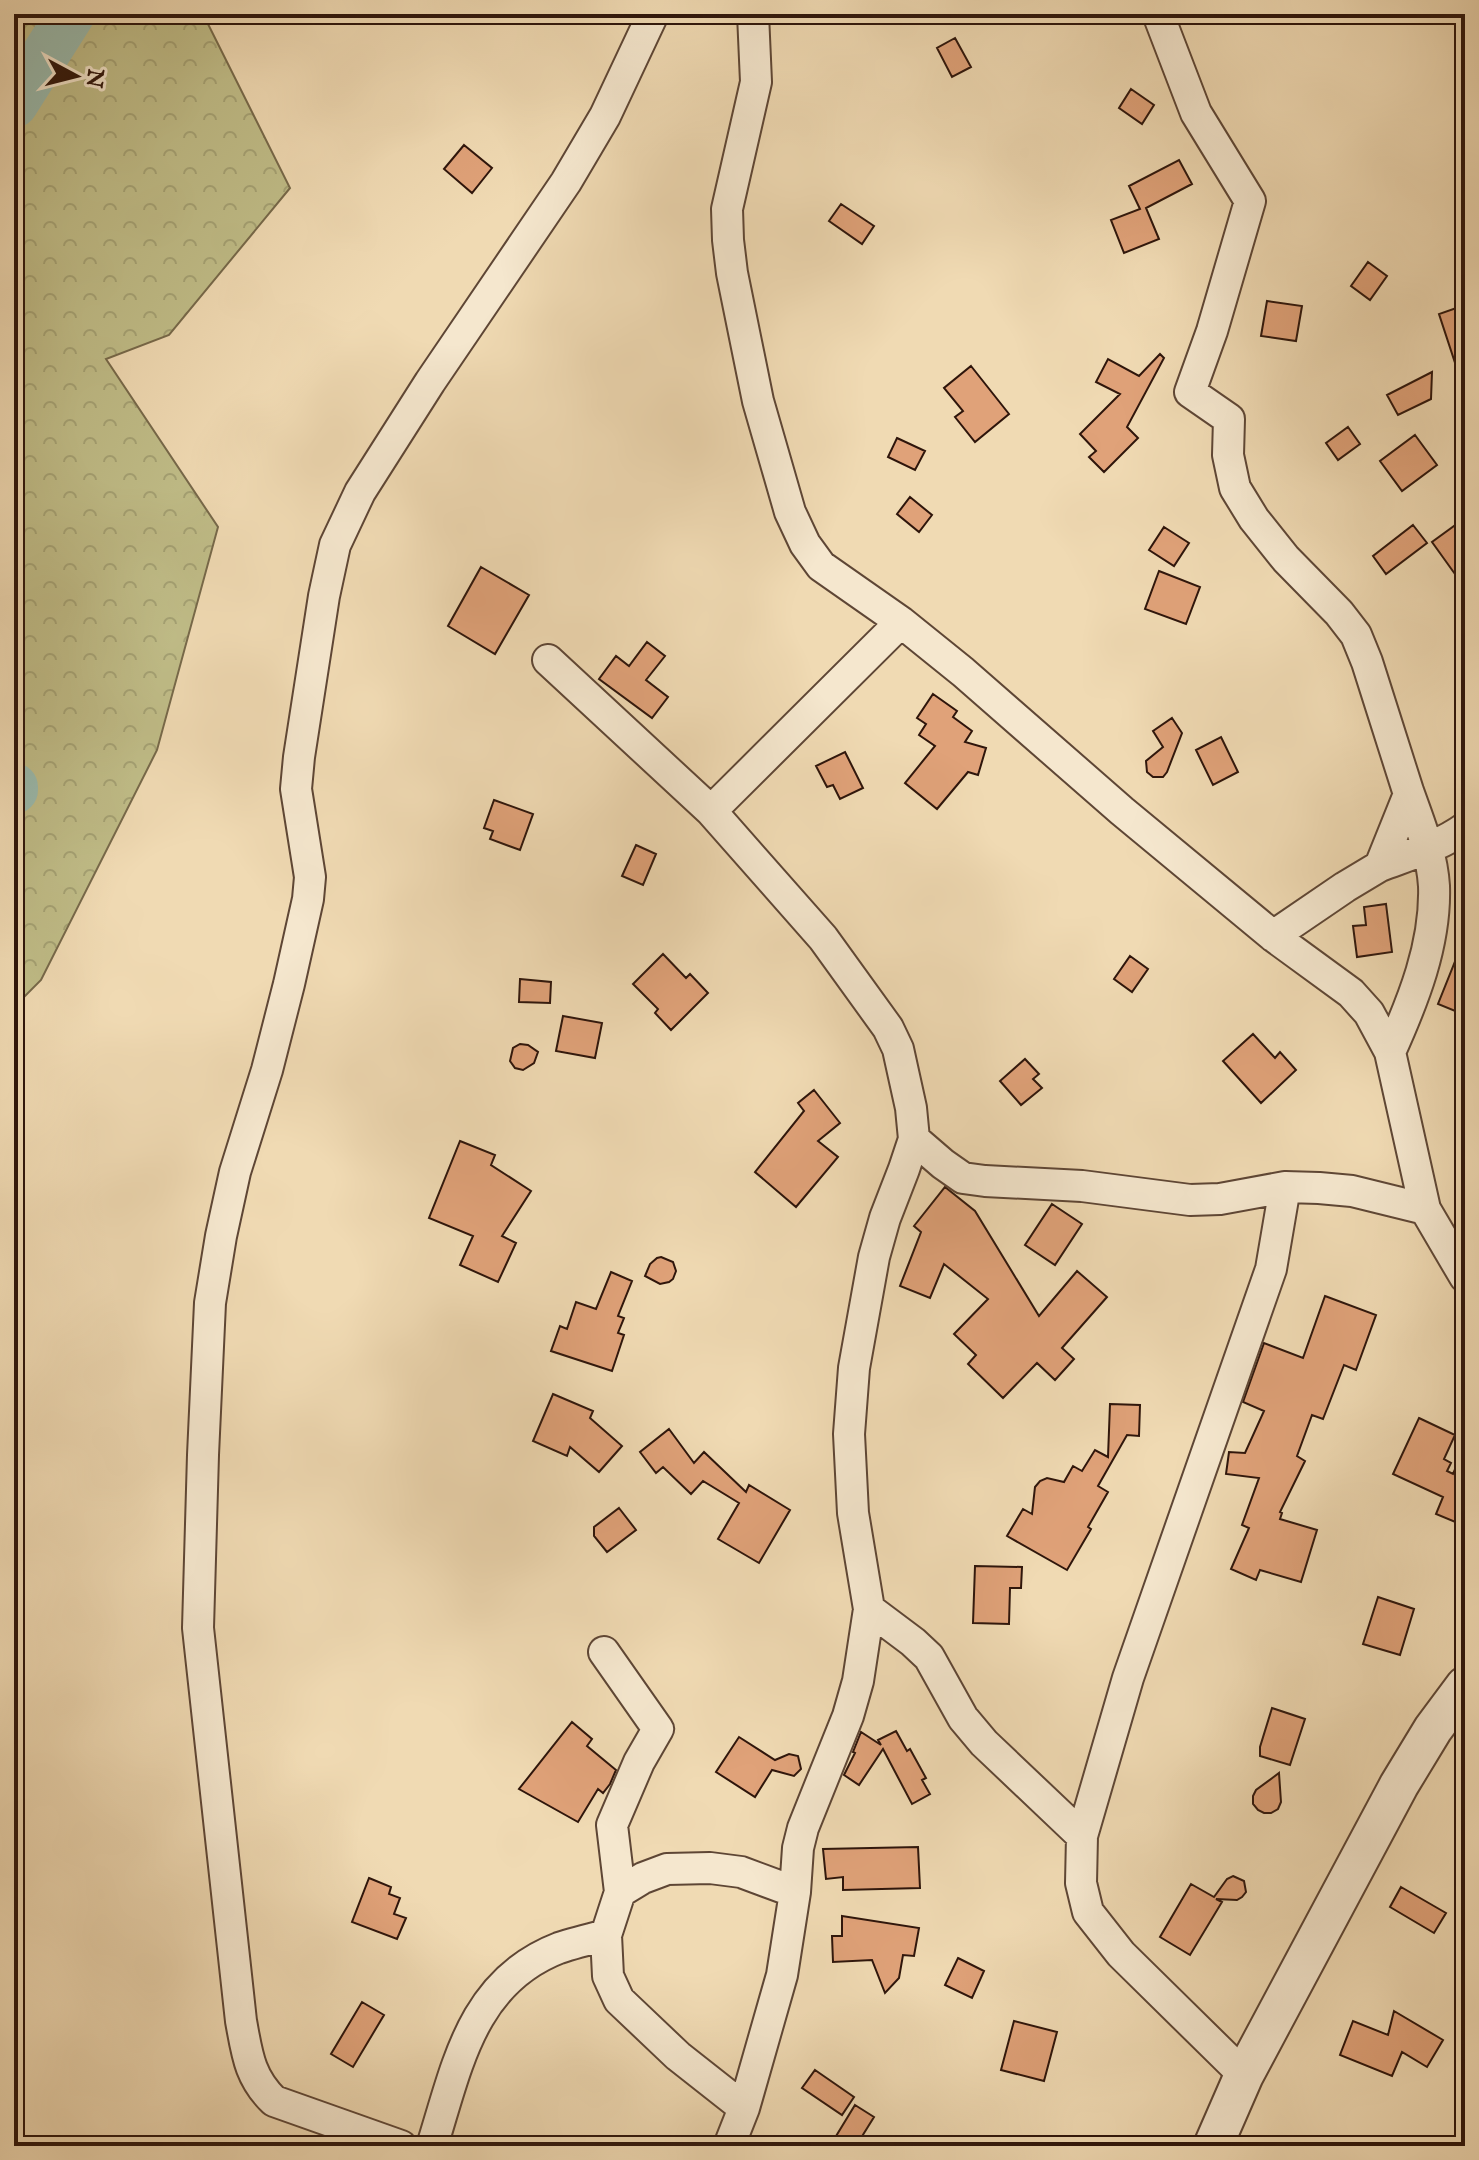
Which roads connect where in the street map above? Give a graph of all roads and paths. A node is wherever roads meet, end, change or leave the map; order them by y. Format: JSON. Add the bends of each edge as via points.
{"nodes":[{"id":1,"x":653,"y":14,"type":"edge"},
{"id":2,"x":753,"y":14,"type":"edge"},
{"id":3,"x":1158,"y":14,"type":"edge"},
{"id":4,"x":901,"y":622,"type":"junction"},
{"id":5,"x":548,"y":660,"type":"dead end"},
{"id":6,"x":1409,"y":794,"type":"junction"},
{"id":7,"x":711,"y":811,"type":"junction"},
{"id":8,"x":1465,"y":828,"type":"edge"},
{"id":9,"x":1428,"y":848,"type":"junction"},
{"id":10,"x":1380,"y":866,"type":"junction"},
{"id":11,"x":1273,"y":936,"type":"junction"},
{"id":12,"x":1390,"y":1052,"type":"junction"},
{"id":13,"x":914,"y":1139,"type":"junction"},
{"id":14,"x":1285,"y":1187,"type":"junction"},
{"id":15,"x":1425,"y":1209,"type":"junction"},
{"id":16,"x":1465,"y":1277,"type":"edge"},
{"id":17,"x":869,"y":1609,"type":"junction"},
{"id":18,"x":604,"y":1652,"type":"dead end"},
{"id":19,"x":1465,"y":1686,"type":"edge"},
{"id":20,"x":1082,"y":1836,"type":"junction"},
{"id":21,"x":620,"y":1892,"type":"junction"},
{"id":22,"x":795,"y":1892,"type":"junction"},
{"id":23,"x":606,"y":1935,"type":"junction"},
{"id":24,"x":1244,"y":2075,"type":"junction"},
{"id":25,"x":744,"y":2108,"type":"junction"},
{"id":26,"x":401,"y":2146,"type":"edge"},
{"id":27,"x":432,"y":2146,"type":"edge"},
{"id":28,"x":729,"y":2146,"type":"edge"},
{"id":29,"x":1213,"y":2146,"type":"edge"}],
"edges":[{"from":1,"to":26,"type":"street","via":[[605,116],[566,182],[430,382],[360,492],[335,545],[296,789],[310,877],[308,899],[267,1070],[235,1172],[210,1303],[198,1628],[250,2065],[274,2101]]},
{"from":2,"to":4,"type":"street","via":[[756,82],[727,209],[732,273],[758,401],[790,512],[805,544],[821,566]]},
{"from":3,"to":6,"type":"street","via":[[1196,113],[1250,201],[1190,392],[1229,419],[1228,455],[1235,488],[1254,519],[1356,635]]},
{"from":4,"to":7,"type":"street"},
{"from":4,"to":11,"type":"street"},
{"from":5,"to":7,"type":"street"},
{"from":6,"to":9,"type":"street"},
{"from":6,"to":10,"type":"street"},
{"from":7,"to":13,"type":"street","via":[[823,938],[888,1028],[898,1049]]},
{"from":8,"to":9,"type":"street"},
{"from":9,"to":10,"type":"street"},
{"from":9,"to":12,"type":"street","via":[[1432,922],[1420,979]]},
{"from":10,"to":11,"type":"street"},
{"from":11,"to":12,"type":"street","via":[[1351,993]]},
{"from":12,"to":15,"type":"street"},
{"from":13,"to":14,"type":"street","via":[[963,1178],[985,1181],[1190,1200]]},
{"from":13,"to":17,"type":"street","via":[[874,1257],[854,1368],[849,1434],[853,1513]]},
{"from":14,"to":15,"type":"street","via":[[1352,1191]]},
{"from":14,"to":20,"type":"street","via":[[1271,1269],[1128,1678]]},
{"from":15,"to":16,"type":"street"},
{"from":17,"to":20,"type":"street","via":[[929,1657],[963,1718],[984,1743]]},
{"from":17,"to":22,"type":"street","via":[[848,1716],[803,1828]]},
{"from":18,"to":21,"type":"street","via":[[658,1729],[612,1825]]},
{"from":19,"to":24,"type":"street","via":[[1399,1785]]},
{"from":20,"to":24,"type":"street","via":[[1081,1883],[1088,1912],[1121,1954]]},
{"from":21,"to":22,"type":"street","via":[[667,1869],[710,1868],[741,1872]]},
{"from":21,"to":23,"type":"street"},
{"from":22,"to":25,"type":"street","via":[[782,1975]]},
{"from":23,"to":25,"type":"street","via":[[608,1976],[619,2000]]},
{"from":23,"to":27,"type":"street","via":[[557,1949],[521,1968],[490,1999],[466,2040]]},
{"from":24,"to":29,"type":"street"},
{"from":25,"to":28,"type":"street"}]}
